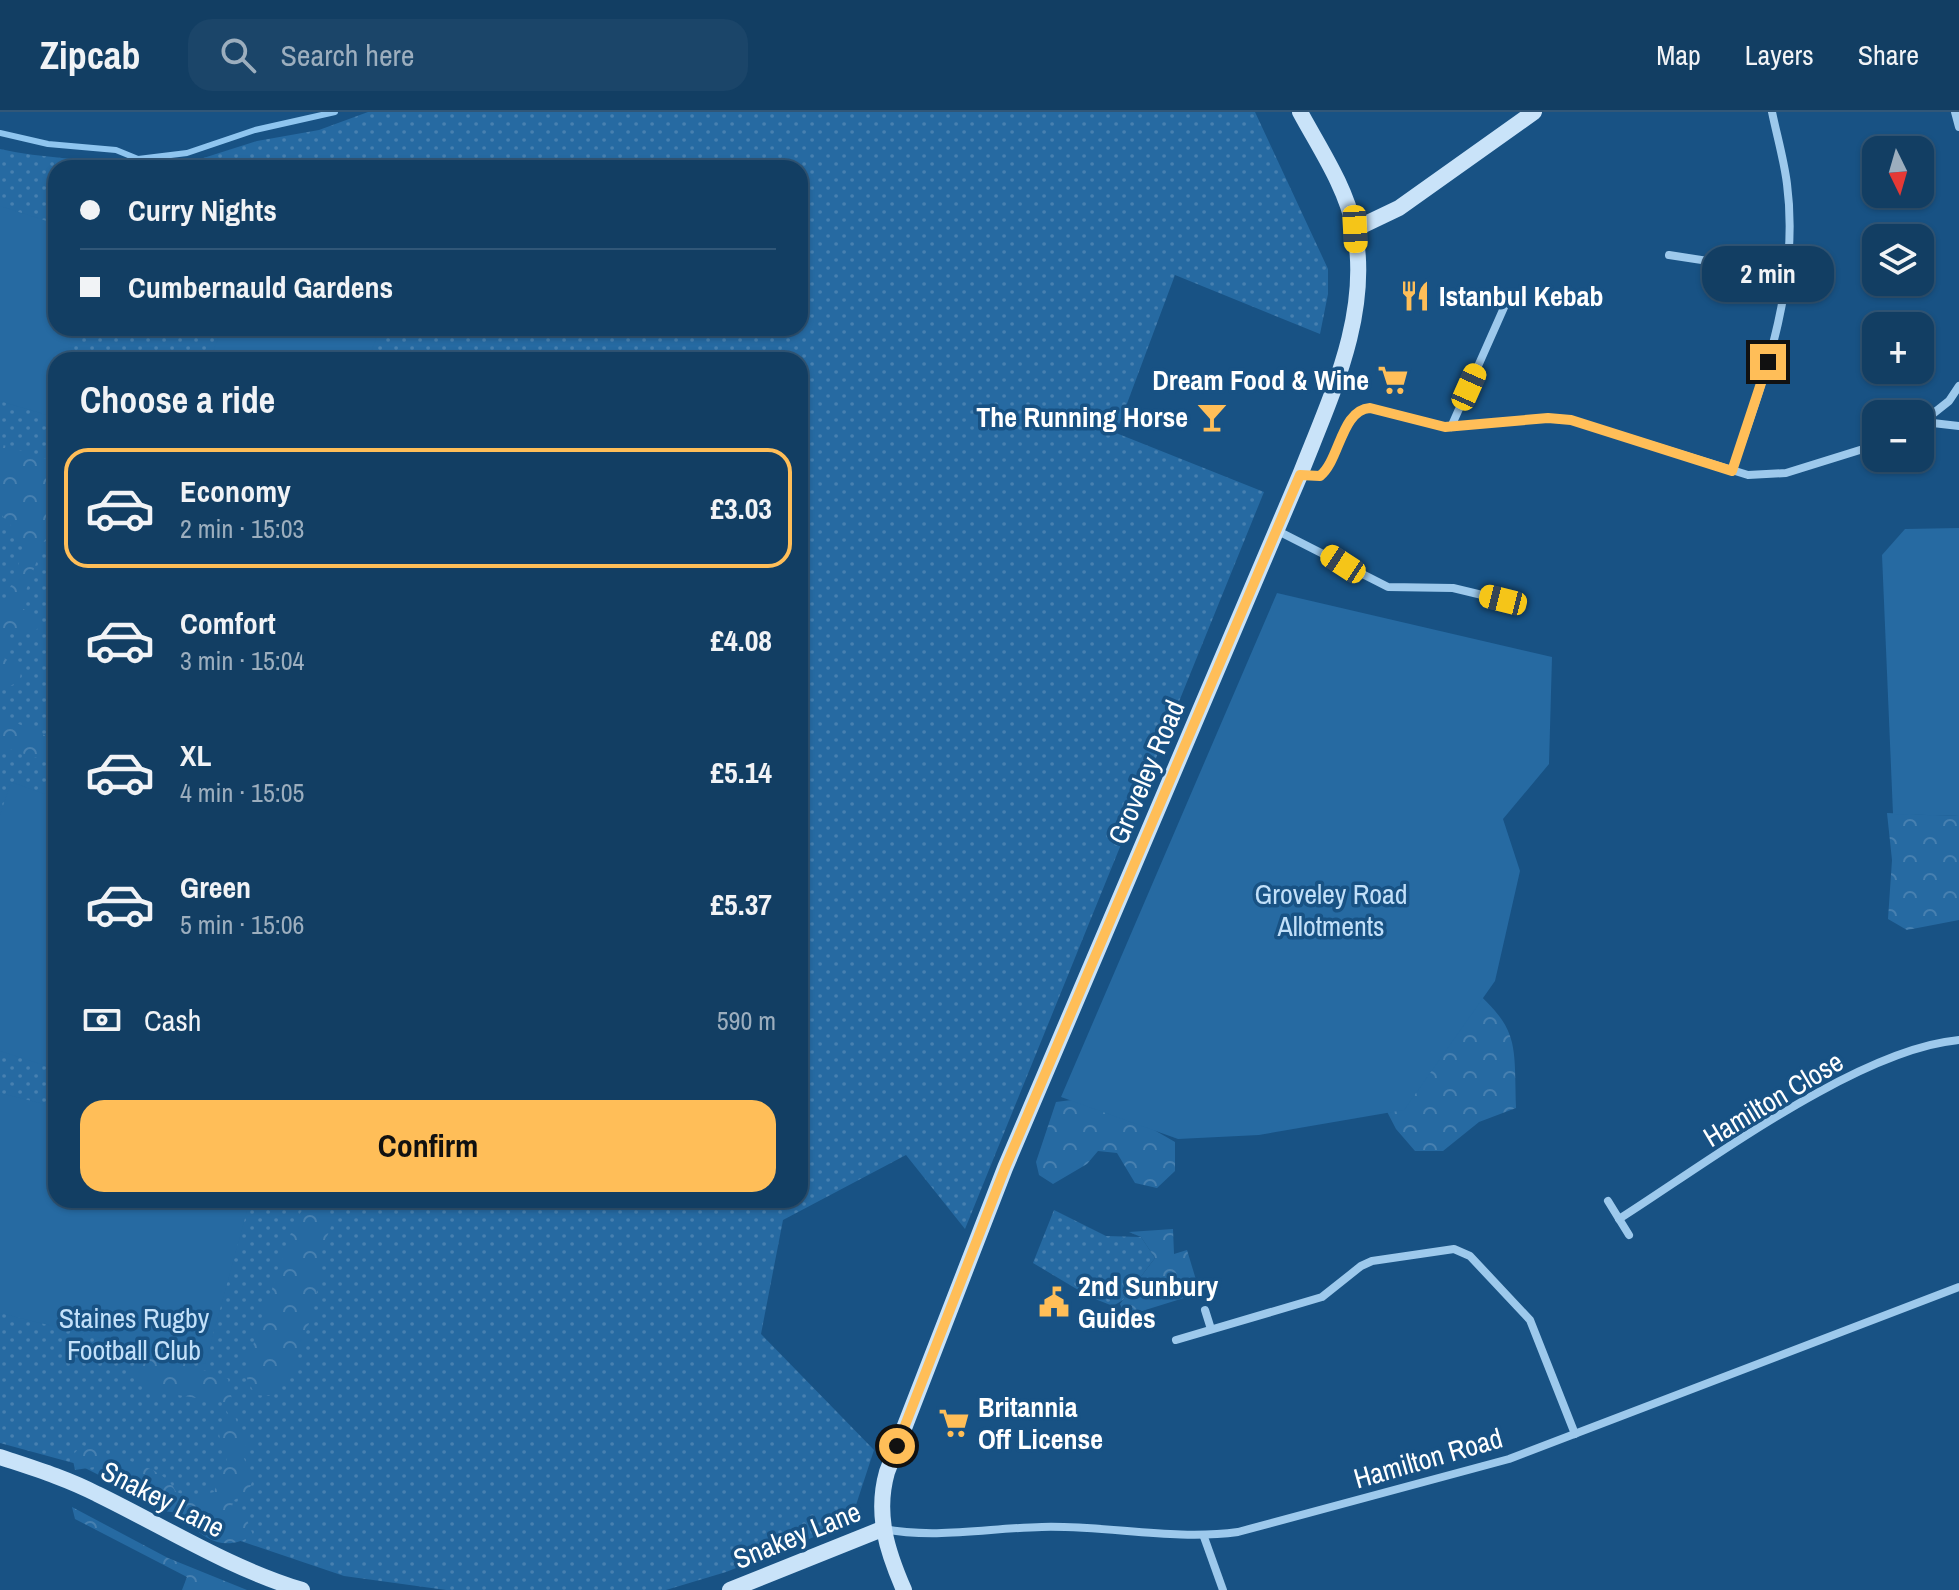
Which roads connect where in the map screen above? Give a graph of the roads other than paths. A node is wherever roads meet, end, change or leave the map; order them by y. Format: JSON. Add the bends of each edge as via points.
{"nodes":[{"id":1,"x":1300,"y":112,"type":"edge"},
{"id":2,"x":1534,"y":112,"type":"edge"},
{"id":3,"x":1772,"y":112,"type":"edge"},
{"id":4,"x":1955,"y":112,"type":"edge"},
{"id":5,"x":1959,"y":127,"type":"edge"},
{"id":6,"x":1355,"y":229,"type":"junction"},
{"id":7,"x":1669,"y":255,"type":"dead end"},
{"id":8,"x":1786,"y":273,"type":"junction"},
{"id":9,"x":1506,"y":303,"type":"dead end"},
{"id":10,"x":1959,"y":386,"type":"edge"},
{"id":11,"x":1934,"y":413,"type":"edge"},
{"id":12,"x":1934,"y":424,"type":"edge"},
{"id":13,"x":1959,"y":426,"type":"edge"},
{"id":14,"x":1451,"y":427,"type":"junction"},
{"id":15,"x":1862,"y":449,"type":"edge"},
{"id":16,"x":1732,"y":471,"type":"junction"},
{"id":17,"x":1300,"y":475,"type":"junction"},
{"id":18,"x":1275,"y":530,"type":"junction"},
{"id":19,"x":1503,"y":600,"type":"dead end"},
{"id":20,"x":1959,"y":1040,"type":"edge"},
{"id":21,"x":1608,"y":1201,"type":"dead end"},
{"id":22,"x":1619,"y":1219,"type":"junction"},
{"id":23,"x":1629,"y":1235,"type":"dead end"},
{"id":24,"x":1959,"y":1287,"type":"edge"},
{"id":25,"x":1205,"y":1310,"type":"dead end"},
{"id":26,"x":1211,"y":1329,"type":"junction"},
{"id":27,"x":1176,"y":1340,"type":"dead end"},
{"id":28,"x":1575,"y":1434,"type":"junction"},
{"id":29,"x":0,"y":1457,"type":"edge"},
{"id":30,"x":882,"y":1529,"type":"junction"},
{"id":31,"x":1204,"y":1537,"type":"junction"},
{"id":32,"x":302,"y":1590,"type":"edge"},
{"id":33,"x":730,"y":1590,"type":"edge"},
{"id":34,"x":904,"y":1590,"type":"edge"},
{"id":35,"x":1223,"y":1590,"type":"edge"}],
"edges":[{"from":1,"to":6,"type":"street","name":"Groveley Road"},
{"from":2,"to":6,"type":"street","via":[[1409,202]]},
{"from":3,"to":8,"type":"street","via":[[1787,185]]},
{"from":4,"to":5,"type":"street"},
{"from":6,"to":17,"type":"street","name":"Groveley Road","via":[[1357,276],[1345,361]]},
{"from":7,"to":8,"type":"street"},
{"from":8,"to":16,"type":"street","via":[[1781,317]]},
{"from":9,"to":14,"type":"street"},
{"from":10,"to":11,"type":"street"},
{"from":12,"to":13,"type":"street"},
{"from":14,"to":16,"type":"street","via":[[1571,420]]},
{"from":14,"to":17,"type":"street","via":[[1363,408],[1350,419],[1331,467],[1320,476]]},
{"from":15,"to":16,"type":"street","via":[[1786,473]]},
{"from":17,"to":18,"type":"street","name":"Groveley Road"},
{"from":18,"to":19,"type":"street","via":[[1388,587],[1453,588]]},
{"from":18,"to":30,"type":"street","name":"Groveley Road","via":[[959,1281],[887,1472],[881,1492]]},
{"from":20,"to":22,"type":"street","name":"Hamilton Close","via":[[1926,1043],[1851,1076]]},
{"from":21,"to":22,"type":"street"},
{"from":22,"to":23,"type":"street"},
{"from":24,"to":28,"type":"street","name":"Hamilton Road"},
{"from":25,"to":26,"type":"street"},
{"from":26,"to":27,"type":"street"},
{"from":26,"to":28,"type":"street","via":[[1322,1297],[1372,1261],[1454,1249],[1470,1256],[1530,1320]]},
{"from":28,"to":31,"type":"street","name":"Hamilton Road","via":[[1451,1475]]},
{"from":29,"to":32,"type":"street","name":"Snakey Lane","via":[[95,1493],[216,1555]]},
{"from":30,"to":31,"type":"street","name":"Hamilton Road","via":[[923,1535],[1044,1527]]},
{"from":30,"to":33,"type":"street","name":"Snakey Lane"},
{"from":30,"to":34,"type":"street","name":"Groveley Road"},
{"from":31,"to":35,"type":"street"}]}
